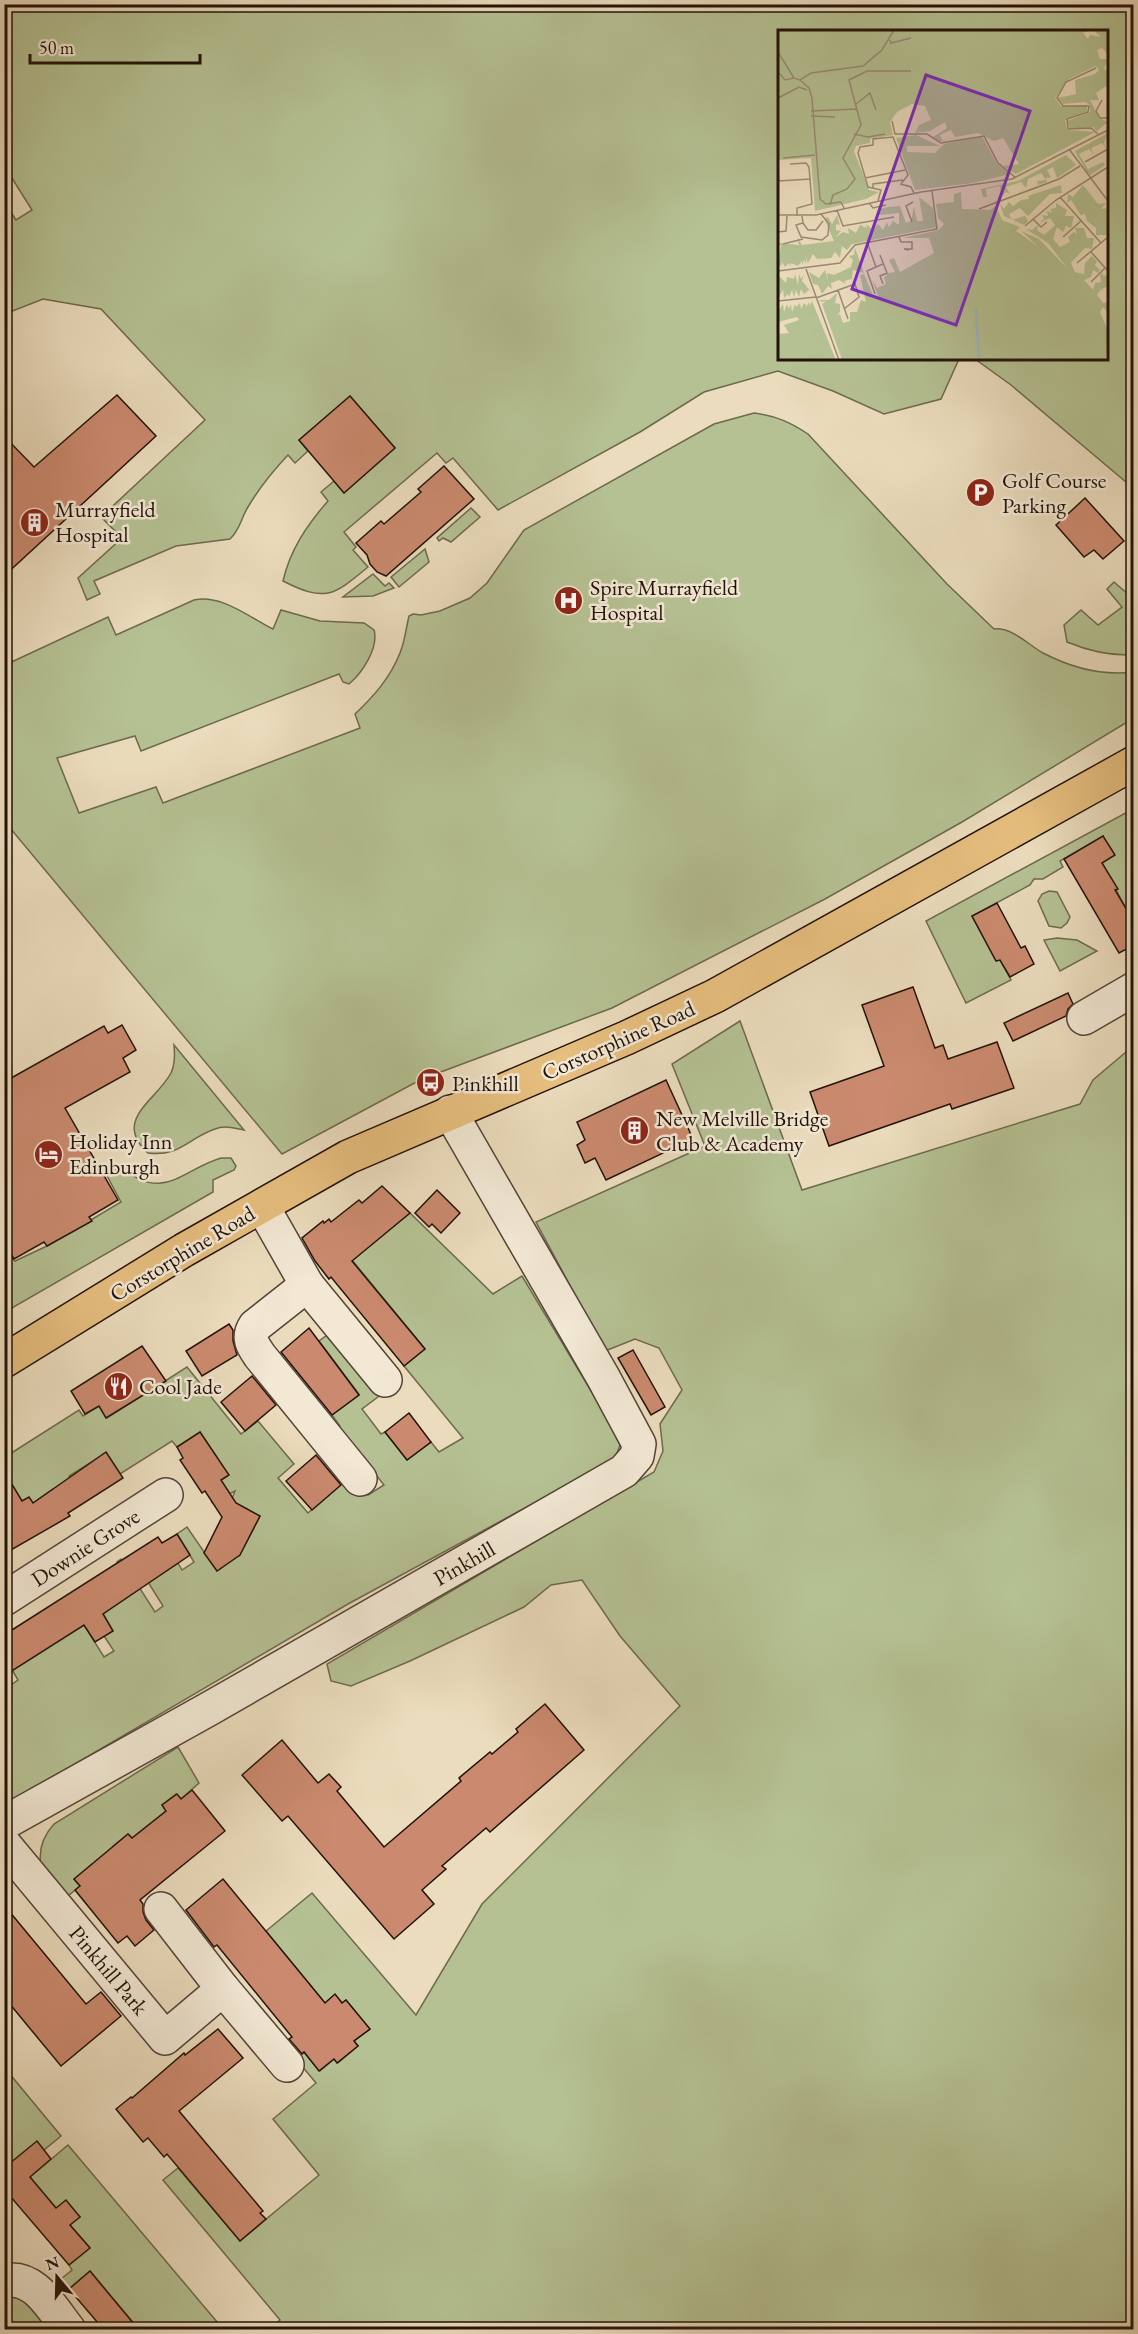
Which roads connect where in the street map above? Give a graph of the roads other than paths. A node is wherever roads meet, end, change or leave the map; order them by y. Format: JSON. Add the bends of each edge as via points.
{"nodes":[{"id":1,"x":1134,"y":763,"type":"edge"},
{"id":2,"x":1134,"y":989,"type":"edge"},
{"id":3,"x":1084,"y":1018,"type":"dead end"},
{"id":4,"x":450,"y":1112,"type":"junction"},
{"id":5,"x":262,"y":1206,"type":"junction"},
{"id":6,"x":307,"y":1285,"type":"junction"},
{"id":7,"x":4,"y":1361,"type":"edge"},
{"id":8,"x":385,"y":1380,"type":"dead end"},
{"id":9,"x":360,"y":1479,"type":"dead end"},
{"id":10,"x":166,"y":1495,"type":"dead end"},
{"id":11,"x":4,"y":1599,"type":"edge"},
{"id":12,"x":4,"y":1823,"type":"edge"},
{"id":13,"x":4,"y":1844,"type":"edge"},
{"id":14,"x":161,"y":1909,"type":"dead end"},
{"id":15,"x":223,"y":1989,"type":"junction"},
{"id":16,"x":287,"y":2065,"type":"dead end"},
{"id":17,"x":4,"y":2281,"type":"edge"},
{"id":18,"x":69,"y":2330,"type":"edge"}],
"edges":[{"from":1,"to":4,"type":"main road","name":"Corstorphine Road","via":[[716,996]]},
{"from":2,"to":3,"type":"street"},
{"from":4,"to":5,"type":"main road","name":"Corstorphine Road","via":[[348,1157]]},
{"from":4,"to":12,"type":"street","name":"Pinkhill","via":[[618,1403],[639,1444],[637,1456],[624,1471]]},
{"from":5,"to":6,"type":"street"},
{"from":5,"to":7,"type":"main road","name":"Corstorphine Road"},
{"from":6,"to":8,"type":"street"},
{"from":6,"to":9,"type":"street","via":[[255,1326],[251,1342]]},
{"from":10,"to":11,"type":"street","name":"Downie Grove"},
{"from":13,"to":15,"type":"street","name":"Pinkhill Park","via":[[165,2038]]},
{"from":14,"to":15,"type":"street"},
{"from":15,"to":16,"type":"street"},
{"from":17,"to":18,"type":"street","via":[[33,2285]]}]}
